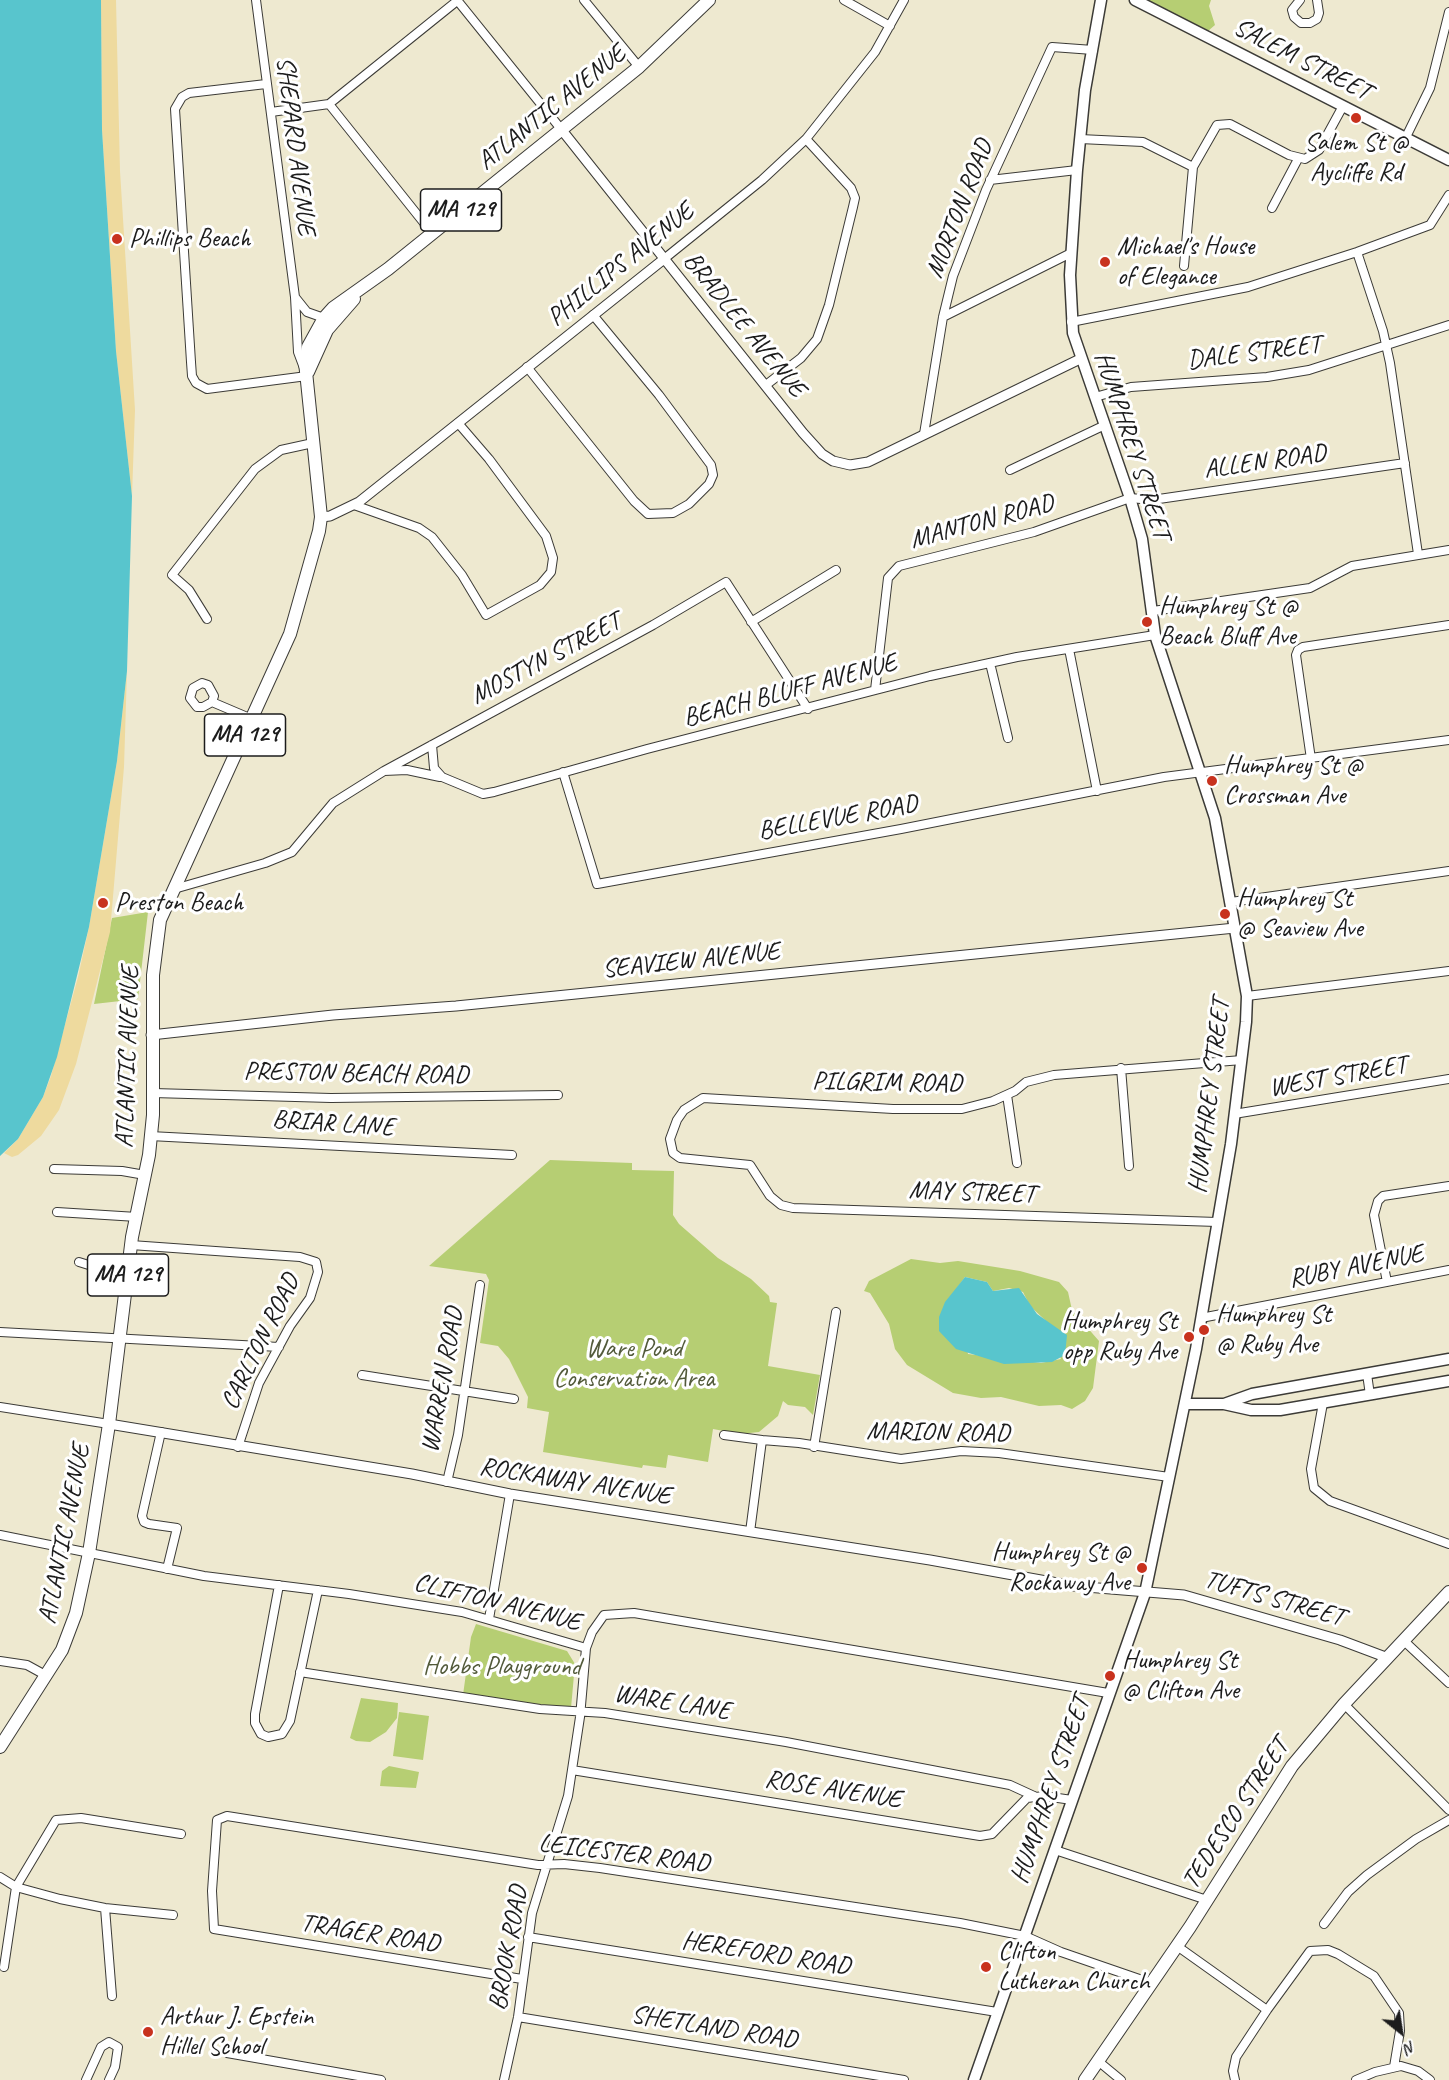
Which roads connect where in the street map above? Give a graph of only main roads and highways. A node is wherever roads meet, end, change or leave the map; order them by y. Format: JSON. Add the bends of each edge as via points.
{"nodes":[{"id":1,"x":709,"y":0,"type":"edge"},
{"id":2,"x":1101,"y":0,"type":"edge"},
{"id":3,"x":1135,"y":0,"type":"edge"},
{"id":4,"x":1449,"y":160,"type":"edge"},
{"id":5,"x":362,"y":290,"type":"junction"},
{"id":6,"x":307,"y":376,"type":"junction"},
{"id":7,"x":1449,"y":1359,"type":"edge"},
{"id":8,"x":1449,"y":1381,"type":"edge"},
{"id":9,"x":1185,"y":1404,"type":"junction"},
{"id":10,"x":1224,"y":1404,"type":"junction"},
{"id":11,"x":1449,"y":1592,"type":"edge"},
{"id":12,"x":0,"y":1747,"type":"edge"},
{"id":13,"x":975,"y":2080,"type":"edge"},
{"id":14,"x":1085,"y":2080,"type":"edge"}],
"edges":[{"from":1,"to":5,"type":"main road","name":"ATLANTIC AVENUE","number":"MA 129","via":[[639,67]]},
{"from":2,"to":9,"type":"main road","name":"HUMPHREY STREET","via":[[1085,90],[1077,170],[1071,322],[1142,539],[1155,635],[1219,836],[1247,996],[1234,1114]]},
{"from":3,"to":4,"type":"main road","name":"SALEM STREET"},
{"from":5,"to":6,"type":"main road","name":"ATLANTIC AVENUE","number":"MA 129","via":[[327,330]]},
{"from":5,"to":6,"type":"main road","name":"ATLANTIC AVENUE","number":"MA 129","via":[[324,318],[308,346]]},
{"from":6,"to":12,"type":"main road","name":"ATLANTIC AVENUE","number":"MA 129","via":[[321,517],[315,548],[290,634],[160,920],[156,939],[150,1136],[90,1553],[69,1634],[47,1676]]},
{"from":7,"to":10,"type":"main road","via":[[1252,1395]]},
{"from":8,"to":10,"type":"main road","via":[[1267,1411]]},
{"from":9,"to":10,"type":"main road"},
{"from":9,"to":13,"type":"main road","name":"HUMPHREY STREET","via":[[1145,1593]]},
{"from":11,"to":14,"type":"main road","name":"TEDESCO STREET","via":[[1344,1704],[1283,1778],[1207,1900]]}]}
